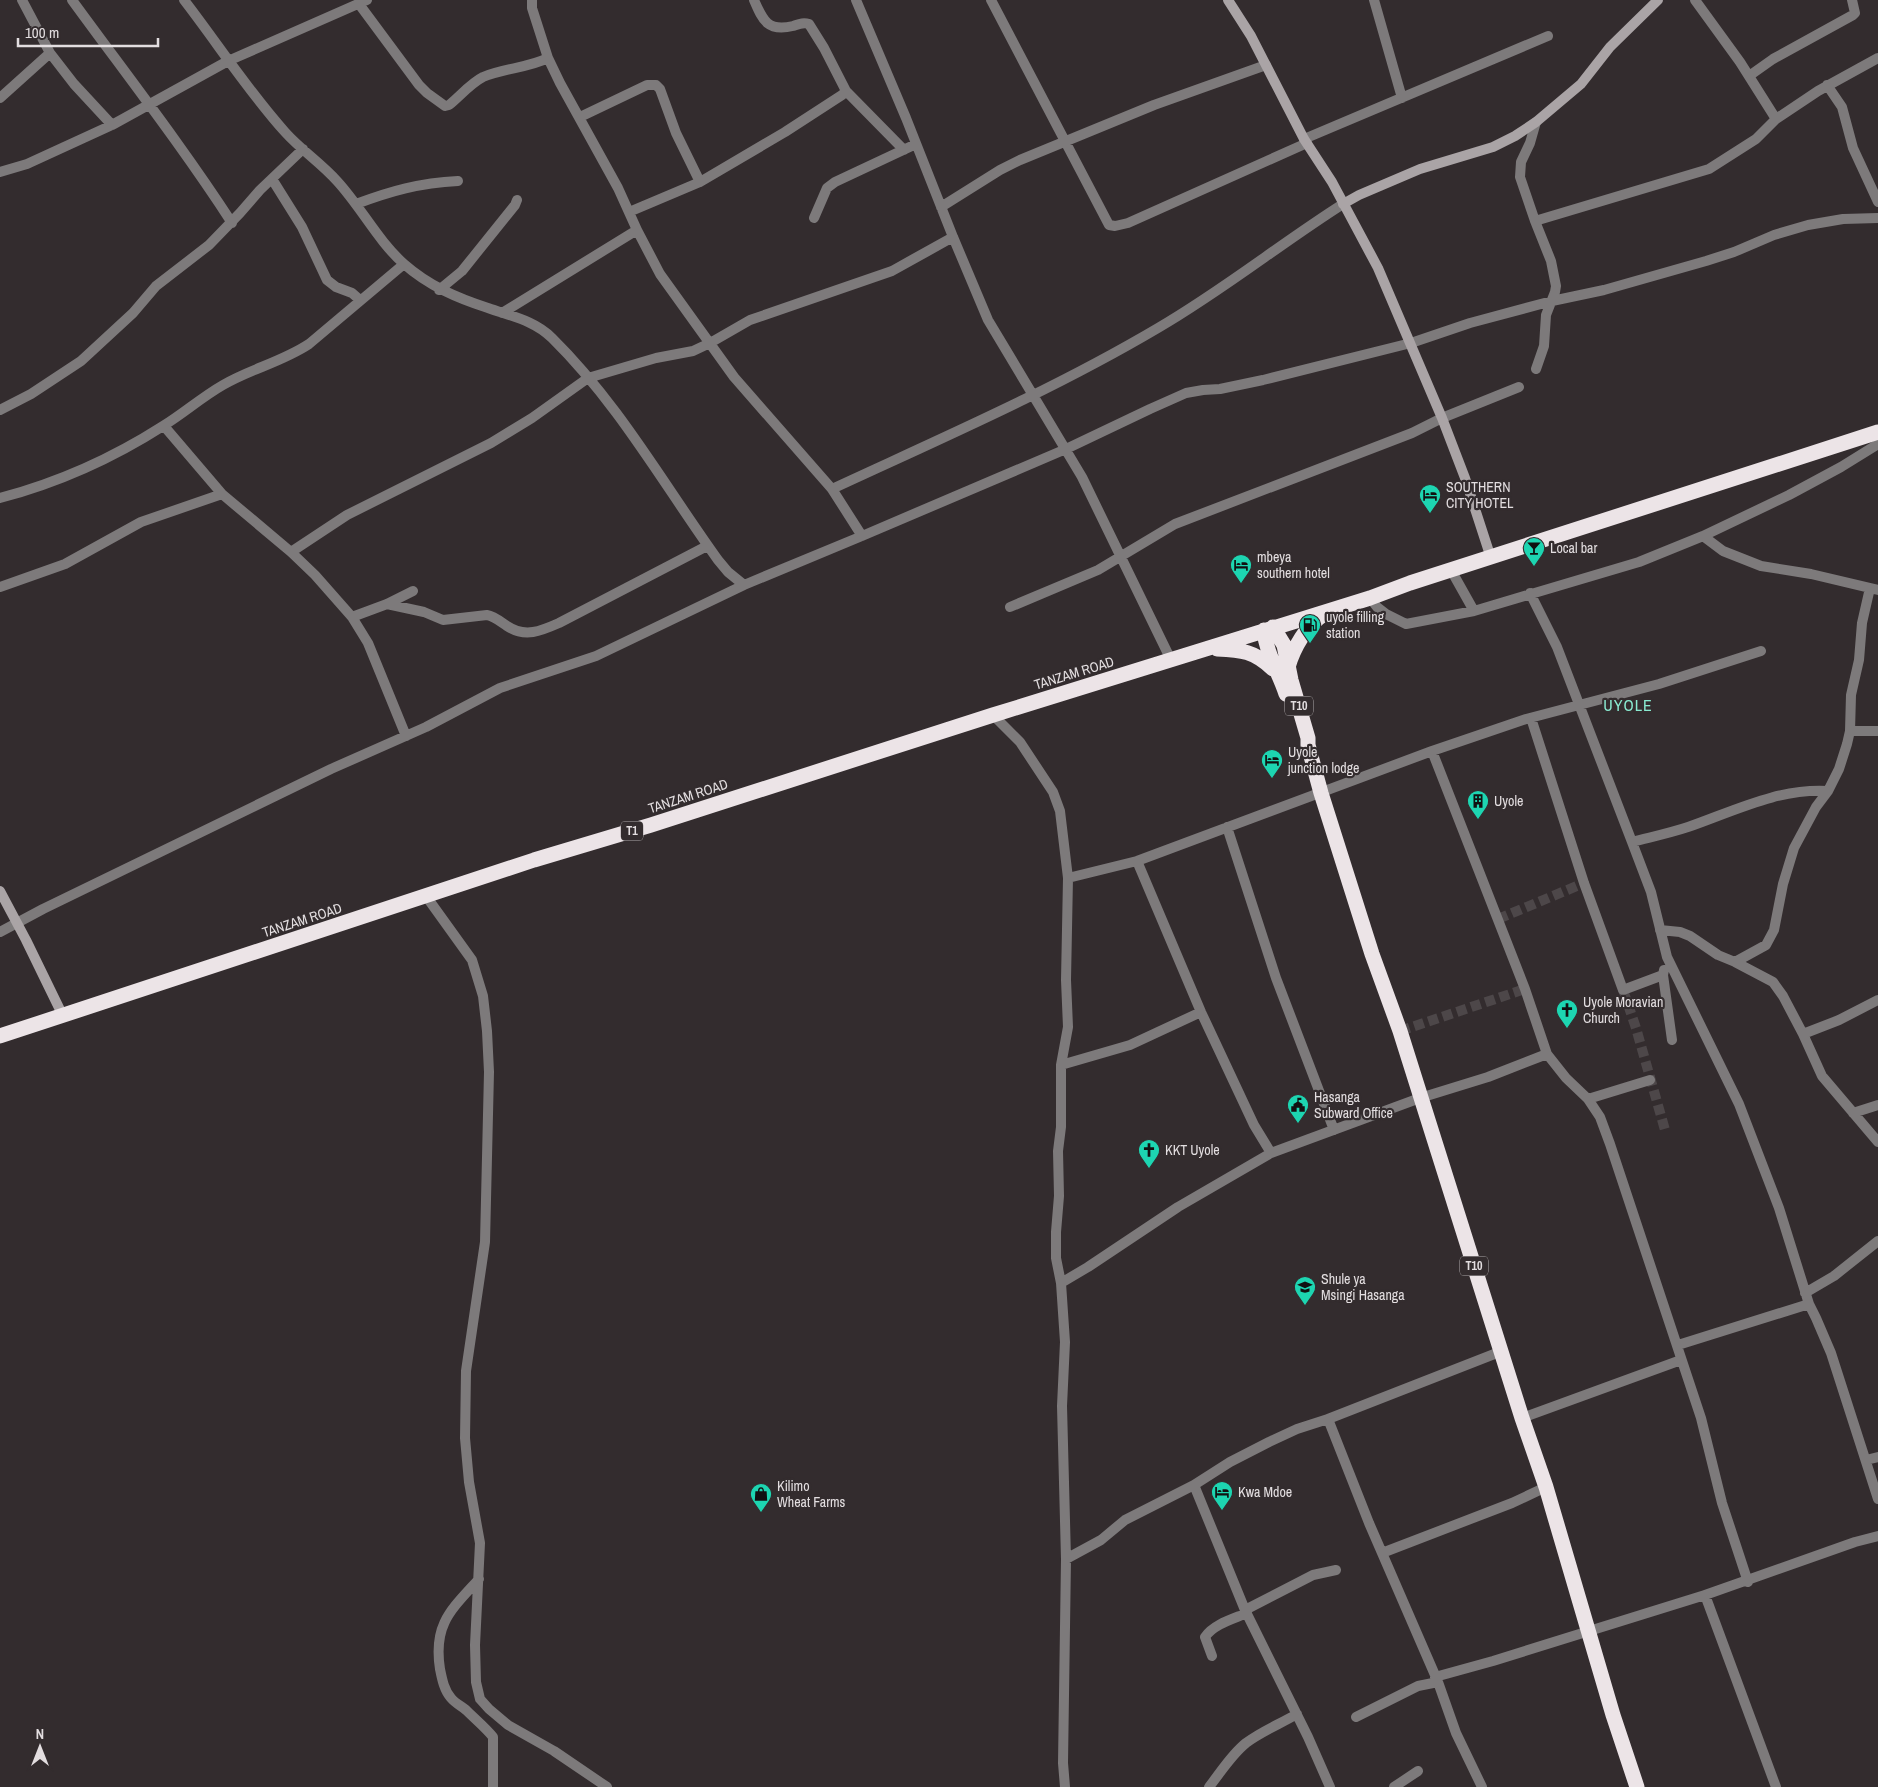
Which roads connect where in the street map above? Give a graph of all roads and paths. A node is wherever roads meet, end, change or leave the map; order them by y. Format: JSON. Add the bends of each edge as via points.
{"nodes":[{"id":1,"x":22,"y":0,"type":"edge"},
{"id":2,"x":72,"y":0,"type":"edge"},
{"id":3,"x":184,"y":0,"type":"edge"},
{"id":4,"x":532,"y":0,"type":"edge"},
{"id":5,"x":754,"y":0,"type":"edge"},
{"id":6,"x":856,"y":0,"type":"edge"},
{"id":7,"x":991,"y":0,"type":"edge"},
{"id":8,"x":1228,"y":0,"type":"edge"},
{"id":9,"x":1374,"y":0,"type":"edge"},
{"id":10,"x":1695,"y":0,"type":"edge"},
{"id":11,"x":1852,"y":0,"type":"edge"},
{"id":12,"x":1656,"y":1,"type":"edge"},
{"id":13,"x":363,"y":2,"type":"edge"},
{"id":14,"x":1548,"y":36,"type":"dead end"},
{"id":15,"x":50,"y":53,"type":"junction"},
{"id":16,"x":548,"y":58,"type":"junction"},
{"id":17,"x":1878,"y":58,"type":"edge"},
{"id":18,"x":228,"y":61,"type":"junction"},
{"id":19,"x":1266,"y":65,"type":"junction"},
{"id":20,"x":1749,"y":76,"type":"junction"},
{"id":21,"x":1827,"y":85,"type":"junction"},
{"id":22,"x":846,"y":90,"type":"junction"},
{"id":23,"x":0,"y":98,"type":"edge"},
{"id":24,"x":1402,"y":98,"type":"junction"},
{"id":25,"x":150,"y":103,"type":"junction"},
{"id":26,"x":580,"y":117,"type":"junction"},
{"id":27,"x":1776,"y":119,"type":"junction"},
{"id":28,"x":1536,"y":122,"type":"junction"},
{"id":29,"x":112,"y":124,"type":"junction"},
{"id":30,"x":1306,"y":141,"type":"junction"},
{"id":31,"x":1065,"y":142,"type":"junction"},
{"id":32,"x":916,"y":144,"type":"junction"},
{"id":33,"x":303,"y":149,"type":"junction"},
{"id":34,"x":904,"y":150,"type":"junction"},
{"id":35,"x":0,"y":172,"type":"edge"},
{"id":36,"x":272,"y":179,"type":"junction"},
{"id":37,"x":458,"y":181,"type":"dead end"},
{"id":38,"x":700,"y":182,"type":"junction"},
{"id":39,"x":517,"y":200,"type":"dead end"},
{"id":40,"x":1878,"y":202,"type":"edge"},
{"id":41,"x":356,"y":204,"type":"junction"},
{"id":42,"x":1343,"y":204,"type":"junction"},
{"id":43,"x":941,"y":207,"type":"junction"},
{"id":44,"x":628,"y":212,"type":"junction"},
{"id":45,"x":814,"y":218,"type":"dead end"},
{"id":46,"x":1878,"y":218,"type":"edge"},
{"id":47,"x":1535,"y":221,"type":"junction"},
{"id":48,"x":232,"y":223,"type":"junction"},
{"id":49,"x":636,"y":230,"type":"junction"},
{"id":50,"x":953,"y":237,"type":"junction"},
{"id":51,"x":404,"y":264,"type":"junction"},
{"id":52,"x":439,"y":290,"type":"junction"},
{"id":53,"x":360,"y":300,"type":"junction"},
{"id":54,"x":1552,"y":301,"type":"junction"},
{"id":55,"x":502,"y":313,"type":"junction"},
{"id":56,"x":710,"y":343,"type":"junction"},
{"id":57,"x":1411,"y":343,"type":"junction"},
{"id":58,"x":1536,"y":369,"type":"dead end"},
{"id":59,"x":588,"y":378,"type":"junction"},
{"id":60,"x":1519,"y":387,"type":"dead end"},
{"id":61,"x":1034,"y":396,"type":"junction"},
{"id":62,"x":0,"y":410,"type":"edge"},
{"id":63,"x":1442,"y":418,"type":"junction"},
{"id":64,"x":164,"y":426,"type":"junction"},
{"id":65,"x":1878,"y":432,"type":"edge"},
{"id":66,"x":1878,"y":444,"type":"edge"},
{"id":67,"x":1066,"y":449,"type":"junction"},
{"id":68,"x":832,"y":489,"type":"junction"},
{"id":69,"x":222,"y":494,"type":"junction"},
{"id":70,"x":0,"y":498,"type":"edge"},
{"id":71,"x":862,"y":536,"type":"junction"},
{"id":72,"x":1703,"y":536,"type":"junction"},
{"id":73,"x":707,"y":546,"type":"junction"},
{"id":74,"x":291,"y":552,"type":"junction"},
{"id":75,"x":1121,"y":558,"type":"junction"},
{"id":76,"x":1491,"y":558,"type":"junction"},
{"id":77,"x":1451,"y":570,"type":"junction"},
{"id":78,"x":744,"y":584,"type":"junction"},
{"id":79,"x":0,"y":586,"type":"edge"},
{"id":80,"x":1874,"y":589,"type":"edge"},
{"id":81,"x":414,"y":591,"type":"dead end"},
{"id":82,"x":1530,"y":593,"type":"junction"},
{"id":83,"x":1370,"y":598,"type":"junction"},
{"id":84,"x":387,"y":604,"type":"junction"},
{"id":85,"x":1010,"y":607,"type":"dead end"},
{"id":86,"x":1474,"y":610,"type":"junction"},
{"id":87,"x":1329,"y":611,"type":"junction"},
{"id":88,"x":352,"y":616,"type":"junction"},
{"id":89,"x":1269,"y":629,"type":"junction"},
{"id":90,"x":1207,"y":649,"type":"junction"},
{"id":91,"x":1761,"y":651,"type":"dead end"},
{"id":92,"x":1171,"y":660,"type":"junction"},
{"id":93,"x":1284,"y":671,"type":"junction"},
{"id":94,"x":1580,"y":705,"type":"junction"},
{"id":95,"x":993,"y":715,"type":"junction"},
{"id":96,"x":1531,"y":718,"type":"junction"},
{"id":97,"x":1850,"y":731,"type":"junction"},
{"id":98,"x":1878,"y":731,"type":"edge"},
{"id":99,"x":406,"y":736,"type":"junction"},
{"id":100,"x":1432,"y":751,"type":"junction"},
{"id":101,"x":1828,"y":791,"type":"junction"},
{"id":102,"x":1321,"y":793,"type":"junction"},
{"id":103,"x":1227,"y":827,"type":"junction"},
{"id":104,"x":1632,"y":842,"type":"junction"},
{"id":105,"x":1137,"y":861,"type":"junction"},
{"id":106,"x":1068,"y":878,"type":"junction"},
{"id":107,"x":0,"y":891,"type":"edge"},
{"id":108,"x":426,"y":896,"type":"junction"},
{"id":109,"x":17,"y":922,"type":"junction"},
{"id":110,"x":1660,"y":930,"type":"junction"},
{"id":111,"x":0,"y":932,"type":"edge"},
{"id":112,"x":1667,"y":957,"type":"junction"},
{"id":113,"x":1735,"y":962,"type":"junction"},
{"id":114,"x":1664,"y":975,"type":"junction"},
{"id":115,"x":1878,"y":1000,"type":"edge"},
{"id":116,"x":1201,"y":1012,"type":"junction"},
{"id":117,"x":63,"y":1016,"type":"junction"},
{"id":118,"x":1802,"y":1034,"type":"junction"},
{"id":119,"x":0,"y":1036,"type":"edge"},
{"id":120,"x":1672,"y":1040,"type":"dead end"},
{"id":121,"x":1547,"y":1054,"type":"junction"},
{"id":122,"x":1061,"y":1065,"type":"junction"},
{"id":123,"x":1650,"y":1080,"type":"dead end"},
{"id":124,"x":1420,"y":1098,"type":"junction"},
{"id":125,"x":1588,"y":1099,"type":"junction"},
{"id":126,"x":1878,"y":1105,"type":"edge"},
{"id":127,"x":1853,"y":1113,"type":"junction"},
{"id":128,"x":1334,"y":1130,"type":"junction"},
{"id":129,"x":1878,"y":1142,"type":"edge"},
{"id":130,"x":1271,"y":1153,"type":"junction"},
{"id":131,"x":1878,"y":1241,"type":"edge"},
{"id":132,"x":1061,"y":1283,"type":"junction"},
{"id":133,"x":1805,"y":1293,"type":"junction"},
{"id":134,"x":1809,"y":1304,"type":"junction"},
{"id":135,"x":1678,"y":1345,"type":"junction"},
{"id":136,"x":1502,"y":1351,"type":"junction"},
{"id":137,"x":1681,"y":1360,"type":"junction"},
{"id":138,"x":1522,"y":1418,"type":"junction"},
{"id":139,"x":1328,"y":1419,"type":"junction"},
{"id":140,"x":1878,"y":1457,"type":"edge"},
{"id":141,"x":1866,"y":1460,"type":"junction"},
{"id":142,"x":1194,"y":1485,"type":"junction"},
{"id":143,"x":1546,"y":1487,"type":"junction"},
{"id":144,"x":1878,"y":1499,"type":"edge"},
{"id":145,"x":1878,"y":1536,"type":"edge"},
{"id":146,"x":1382,"y":1552,"type":"junction"},
{"id":147,"x":1066,"y":1559,"type":"junction"},
{"id":148,"x":1336,"y":1570,"type":"dead end"},
{"id":149,"x":479,"y":1579,"type":"junction"},
{"id":150,"x":1748,"y":1582,"type":"junction"},
{"id":151,"x":1705,"y":1595,"type":"junction"},
{"id":152,"x":1246,"y":1611,"type":"junction"},
{"id":153,"x":1588,"y":1630,"type":"junction"},
{"id":154,"x":1212,"y":1656,"type":"dead end"},
{"id":155,"x":1437,"y":1679,"type":"junction"},
{"id":156,"x":1297,"y":1714,"type":"junction"},
{"id":157,"x":1356,"y":1717,"type":"dead end"},
{"id":158,"x":1418,"y":1771,"type":"dead end"},
{"id":159,"x":492,"y":1787,"type":"edge"},
{"id":160,"x":607,"y":1787,"type":"edge"},
{"id":161,"x":1064,"y":1787,"type":"edge"},
{"id":162,"x":1209,"y":1787,"type":"edge"},
{"id":163,"x":1330,"y":1787,"type":"edge"},
{"id":164,"x":1394,"y":1787,"type":"edge"},
{"id":165,"x":1482,"y":1787,"type":"edge"},
{"id":166,"x":1637,"y":1787,"type":"edge"},
{"id":167,"x":1776,"y":1787,"type":"edge"}],
"edges":[{"from":1,"to":15,"type":"street"},
{"from":2,"to":25,"type":"street"},
{"from":3,"to":18,"type":"street"},
{"from":4,"to":16,"type":"street"},
{"from":5,"to":22,"type":"street","via":[[764,19],[777,29],[804,22],[809,24]]},
{"from":6,"to":32,"type":"street"},
{"from":7,"to":31,"type":"street"},
{"from":8,"to":19,"type":"street"},
{"from":9,"to":24,"type":"street"},
{"from":10,"to":20,"type":"street"},
{"from":11,"to":20,"type":"street","via":[[1853,16],[1773,59]]},
{"from":12,"to":28,"type":"street","via":[[1610,47],[1580,84]]},
{"from":13,"to":16,"type":"street","via":[[419,85],[444,106],[486,76],[537,64]]},
{"from":13,"to":18,"type":"street"},
{"from":14,"to":24,"type":"street"},
{"from":15,"to":23,"type":"street"},
{"from":15,"to":29,"type":"street"},
{"from":16,"to":26,"type":"street"},
{"from":17,"to":21,"type":"street"},
{"from":18,"to":25,"type":"street"},
{"from":18,"to":33,"type":"street","via":[[286,133]]},
{"from":19,"to":30,"type":"street"},
{"from":19,"to":31,"type":"street","via":[[1154,105]]},
{"from":20,"to":27,"type":"street"},
{"from":21,"to":27,"type":"street"},
{"from":21,"to":40,"type":"street","via":[[1842,107],[1853,148]]},
{"from":22,"to":34,"type":"street"},
{"from":22,"to":38,"type":"street","via":[[785,132]]},
{"from":24,"to":30,"type":"street"},
{"from":25,"to":29,"type":"street"},
{"from":25,"to":48,"type":"street"},
{"from":26,"to":38,"type":"street","via":[[647,85],[656,85]]},
{"from":26,"to":44,"type":"street"},
{"from":27,"to":47,"type":"street","via":[[1756,139],[1709,169]]},
{"from":28,"to":42,"type":"street","via":[[1492,147],[1420,169]]},
{"from":28,"to":47,"type":"street","via":[[1520,169]]},
{"from":29,"to":35,"type":"street","via":[[27,164]]},
{"from":30,"to":31,"type":"street","via":[[1128,223],[1115,226],[1109,225]]},
{"from":30,"to":42,"type":"street"},
{"from":31,"to":43,"type":"street","via":[[1000,170]]},
{"from":32,"to":34,"type":"street"},
{"from":32,"to":43,"type":"street"},
{"from":33,"to":36,"type":"street"},
{"from":33,"to":41,"type":"street","via":[[326,168]]},
{"from":34,"to":45,"type":"street","via":[[827,188]]},
{"from":36,"to":48,"type":"street"},
{"from":36,"to":53,"type":"street","via":[[302,227],[327,280]]},
{"from":37,"to":41,"type":"street","via":[[395,190]]},
{"from":38,"to":44,"type":"street"},
{"from":39,"to":52,"type":"street","via":[[462,271]]},
{"from":41,"to":51,"type":"street"},
{"from":42,"to":57,"type":"street","via":[[1378,268]]},
{"from":42,"to":61,"type":"street","via":[[1184,313]]},
{"from":43,"to":50,"type":"street"},
{"from":44,"to":49,"type":"street"},
{"from":46,"to":54,"type":"street","via":[[1808,225],[1706,261]]},
{"from":47,"to":54,"type":"street","via":[[1554,275],[1556,292]]},
{"from":48,"to":62,"type":"street","via":[[156,286],[133,313],[81,361]]},
{"from":49,"to":55,"type":"street"},
{"from":49,"to":56,"type":"street","via":[[660,274]]},
{"from":50,"to":56,"type":"street","via":[[892,271],[750,320]]},
{"from":50,"to":61,"type":"street","via":[[988,320]]},
{"from":51,"to":52,"type":"street"},
{"from":51,"to":53,"type":"street"},
{"from":52,"to":55,"type":"street"},
{"from":53,"to":64,"type":"street","via":[[295,353],[236,378]]},
{"from":54,"to":57,"type":"street"},
{"from":54,"to":58,"type":"street","via":[[1546,315],[1544,346]]},
{"from":55,"to":59,"type":"street","via":[[523,319],[550,336]]},
{"from":56,"to":59,"type":"street","via":[[693,351]]},
{"from":56,"to":68,"type":"street","via":[[734,377]]},
{"from":57,"to":63,"type":"street"},
{"from":57,"to":67,"type":"street","via":[[1263,380],[1186,394]]},
{"from":59,"to":73,"type":"street","via":[[624,424]]},
{"from":59,"to":74,"type":"street","via":[[491,443],[347,515]]},
{"from":60,"to":63,"type":"street"},
{"from":61,"to":67,"type":"street"},
{"from":61,"to":68,"type":"street"},
{"from":63,"to":75,"type":"street","via":[[1175,524]]},
{"from":63,"to":76,"type":"street"},
{"from":64,"to":69,"type":"street"},
{"from":64,"to":70,"type":"street","via":[[63,478]]},
{"from":65,"to":76,"type":"highway","number":"T1"},
{"from":66,"to":72,"type":"street","via":[[1824,476]]},
{"from":67,"to":71,"type":"street"},
{"from":67,"to":75,"type":"street"},
{"from":68,"to":71,"type":"street"},
{"from":69,"to":74,"type":"street"},
{"from":69,"to":79,"type":"street","via":[[141,522],[65,564]]},
{"from":71,"to":78,"type":"street"},
{"from":72,"to":80,"type":"street","via":[[1723,551],[1762,566]]},
{"from":72,"to":82,"type":"street","via":[[1639,562]]},
{"from":73,"to":78,"type":"street","via":[[728,572]]},
{"from":73,"to":84,"type":"street","via":[[559,623],[535,632],[514,631],[487,615],[443,620]]},
{"from":74,"to":88,"type":"street"},
{"from":75,"to":85,"type":"street"},
{"from":75,"to":92,"type":"street"},
{"from":76,"to":77,"type":"highway","number":"T1"},
{"from":77,"to":83,"type":"highway","number":"T1"},
{"from":77,"to":86,"type":"street"},
{"from":78,"to":99,"type":"street","via":[[596,656],[500,688]]},
{"from":80,"to":97,"type":"street","via":[[1862,623],[1859,660],[1851,695]]},
{"from":81,"to":84,"type":"street"},
{"from":82,"to":86,"type":"street"},
{"from":82,"to":94,"type":"street","via":[[1557,647]]},
{"from":83,"to":86,"type":"street","via":[[1376,607],[1406,624]]},
{"from":83,"to":87,"type":"highway","number":"T1"},
{"from":84,"to":88,"type":"street"},
{"from":87,"to":89,"type":"highway","number":"T1"},
{"from":87,"to":93,"type":"highway","via":[[1315,620]]},
{"from":88,"to":99,"type":"street","via":[[368,643]]},
{"from":89,"to":90,"type":"highway","name":"TANZAM ROAD","number":"T1"},
{"from":89,"to":93,"type":"highway","number":"T10","via":[[1266,649]]},
{"from":90,"to":92,"type":"highway","name":"TANZAM ROAD","number":"T1"},
{"from":90,"to":93,"type":"highway","via":[[1245,651]]},
{"from":91,"to":94,"type":"street"},
{"from":92,"to":95,"type":"highway","name":"TANZAM ROAD","number":"T1"},
{"from":93,"to":102,"type":"highway","number":"T10","via":[[1308,738]]},
{"from":94,"to":96,"type":"street"},
{"from":94,"to":104,"type":"street"},
{"from":95,"to":106,"type":"street","via":[[1020,742],[1053,792],[1060,811]]},
{"from":95,"to":108,"type":"highway","name":"TANZAM ROAD","number":"T1"},
{"from":96,"to":100,"type":"street"},
{"from":96,"to":114,"type":"street","via":[[1584,883],[1623,990]]},
{"from":97,"to":98,"type":"street"},
{"from":97,"to":101,"type":"street","via":[[1839,769]]},
{"from":99,"to":109,"type":"street","via":[[331,769]]},
{"from":100,"to":102,"type":"street"},
{"from":100,"to":121,"type":"street"},
{"from":101,"to":104,"type":"street","via":[[1807,790],[1760,801]]},
{"from":101,"to":113,"type":"street","via":[[1794,848],[1782,884],[1770,940]]},
{"from":102,"to":103,"type":"street"},
{"from":102,"to":124,"type":"highway","number":"T10"},
{"from":103,"to":105,"type":"street"},
{"from":103,"to":128,"type":"street","via":[[1276,978]]},
{"from":104,"to":110,"type":"street","via":[[1651,892]]},
{"from":105,"to":106,"type":"street"},
{"from":105,"to":116,"type":"street"},
{"from":106,"to":122,"type":"street","via":[[1068,1027]]},
{"from":107,"to":109,"type":"street"},
{"from":108,"to":117,"type":"highway","name":"TANZAM ROAD","number":"T1"},
{"from":108,"to":149,"type":"street","via":[[472,960],[483,996],[487,1031],[485,1242],[466,1371],[465,1438],[480,1543]]},
{"from":109,"to":111,"type":"street"},
{"from":109,"to":117,"type":"street"},
{"from":110,"to":112,"type":"street"},
{"from":110,"to":113,"type":"street","via":[[1690,936]]},
{"from":112,"to":114,"type":"street"},
{"from":112,"to":133,"type":"street","via":[[1739,1104],[1779,1208]]},
{"from":113,"to":118,"type":"street","via":[[1773,982]]},
{"from":114,"to":120,"type":"street"},
{"from":115,"to":118,"type":"street"},
{"from":116,"to":122,"type":"street","via":[[1130,1045]]},
{"from":116,"to":130,"type":"street","via":[[1254,1125]]},
{"from":117,"to":119,"type":"highway","name":"TANZAM ROAD","number":"T1"},
{"from":118,"to":127,"type":"street","via":[[1822,1076]]},
{"from":121,"to":124,"type":"street"},
{"from":121,"to":125,"type":"street"},
{"from":122,"to":132,"type":"street","via":[[1056,1232],[1056,1258]]},
{"from":123,"to":125,"type":"street"},
{"from":124,"to":128,"type":"street"},
{"from":124,"to":136,"type":"highway","number":"T10"},
{"from":125,"to":135,"type":"street","via":[[1600,1117],[1610,1144]]},
{"from":126,"to":127,"type":"street"},
{"from":127,"to":129,"type":"street"},
{"from":128,"to":130,"type":"street"},
{"from":130,"to":132,"type":"street","via":[[1178,1207]]},
{"from":131,"to":133,"type":"street","via":[[1834,1276]]},
{"from":132,"to":147,"type":"street","via":[[1066,1342],[1062,1406]]},
{"from":133,"to":134,"type":"street"},
{"from":134,"to":135,"type":"street"},
{"from":134,"to":141,"type":"street","via":[[1831,1353]]},
{"from":135,"to":137,"type":"street"},
{"from":136,"to":138,"type":"highway","number":"T10"},
{"from":136,"to":139,"type":"street"},
{"from":137,"to":138,"type":"street"},
{"from":137,"to":150,"type":"street"},
{"from":138,"to":143,"type":"highway","number":"T10"},
{"from":139,"to":142,"type":"street","via":[[1269,1442]]},
{"from":139,"to":146,"type":"street"},
{"from":140,"to":141,"type":"street"},
{"from":141,"to":144,"type":"street"},
{"from":142,"to":147,"type":"street","via":[[1125,1520],[1101,1540]]},
{"from":142,"to":152,"type":"street"},
{"from":143,"to":146,"type":"street"},
{"from":143,"to":153,"type":"highway","number":"T10"},
{"from":145,"to":150,"type":"street"},
{"from":146,"to":155,"type":"street"},
{"from":147,"to":161,"type":"street"},
{"from":148,"to":152,"type":"street","via":[[1313,1575]]},
{"from":149,"to":159,"type":"street","via":[[450,1611],[441,1630],[438,1651],[446,1691],[493,1737]]},
{"from":149,"to":160,"type":"street","via":[[475,1645],[480,1699],[508,1725]]},
{"from":150,"to":151,"type":"street"},
{"from":151,"to":153,"type":"street"},
{"from":151,"to":167,"type":"street"},
{"from":152,"to":154,"type":"street","via":[[1208,1633],[1206,1643]]},
{"from":152,"to":156,"type":"street"},
{"from":153,"to":155,"type":"street"},
{"from":153,"to":166,"type":"highway","number":"T10"},
{"from":155,"to":157,"type":"street"},
{"from":155,"to":165,"type":"street","via":[[1456,1733]]},
{"from":156,"to":162,"type":"street","via":[[1247,1742]]},
{"from":156,"to":163,"type":"street"},
{"from":158,"to":164,"type":"street"}]}
